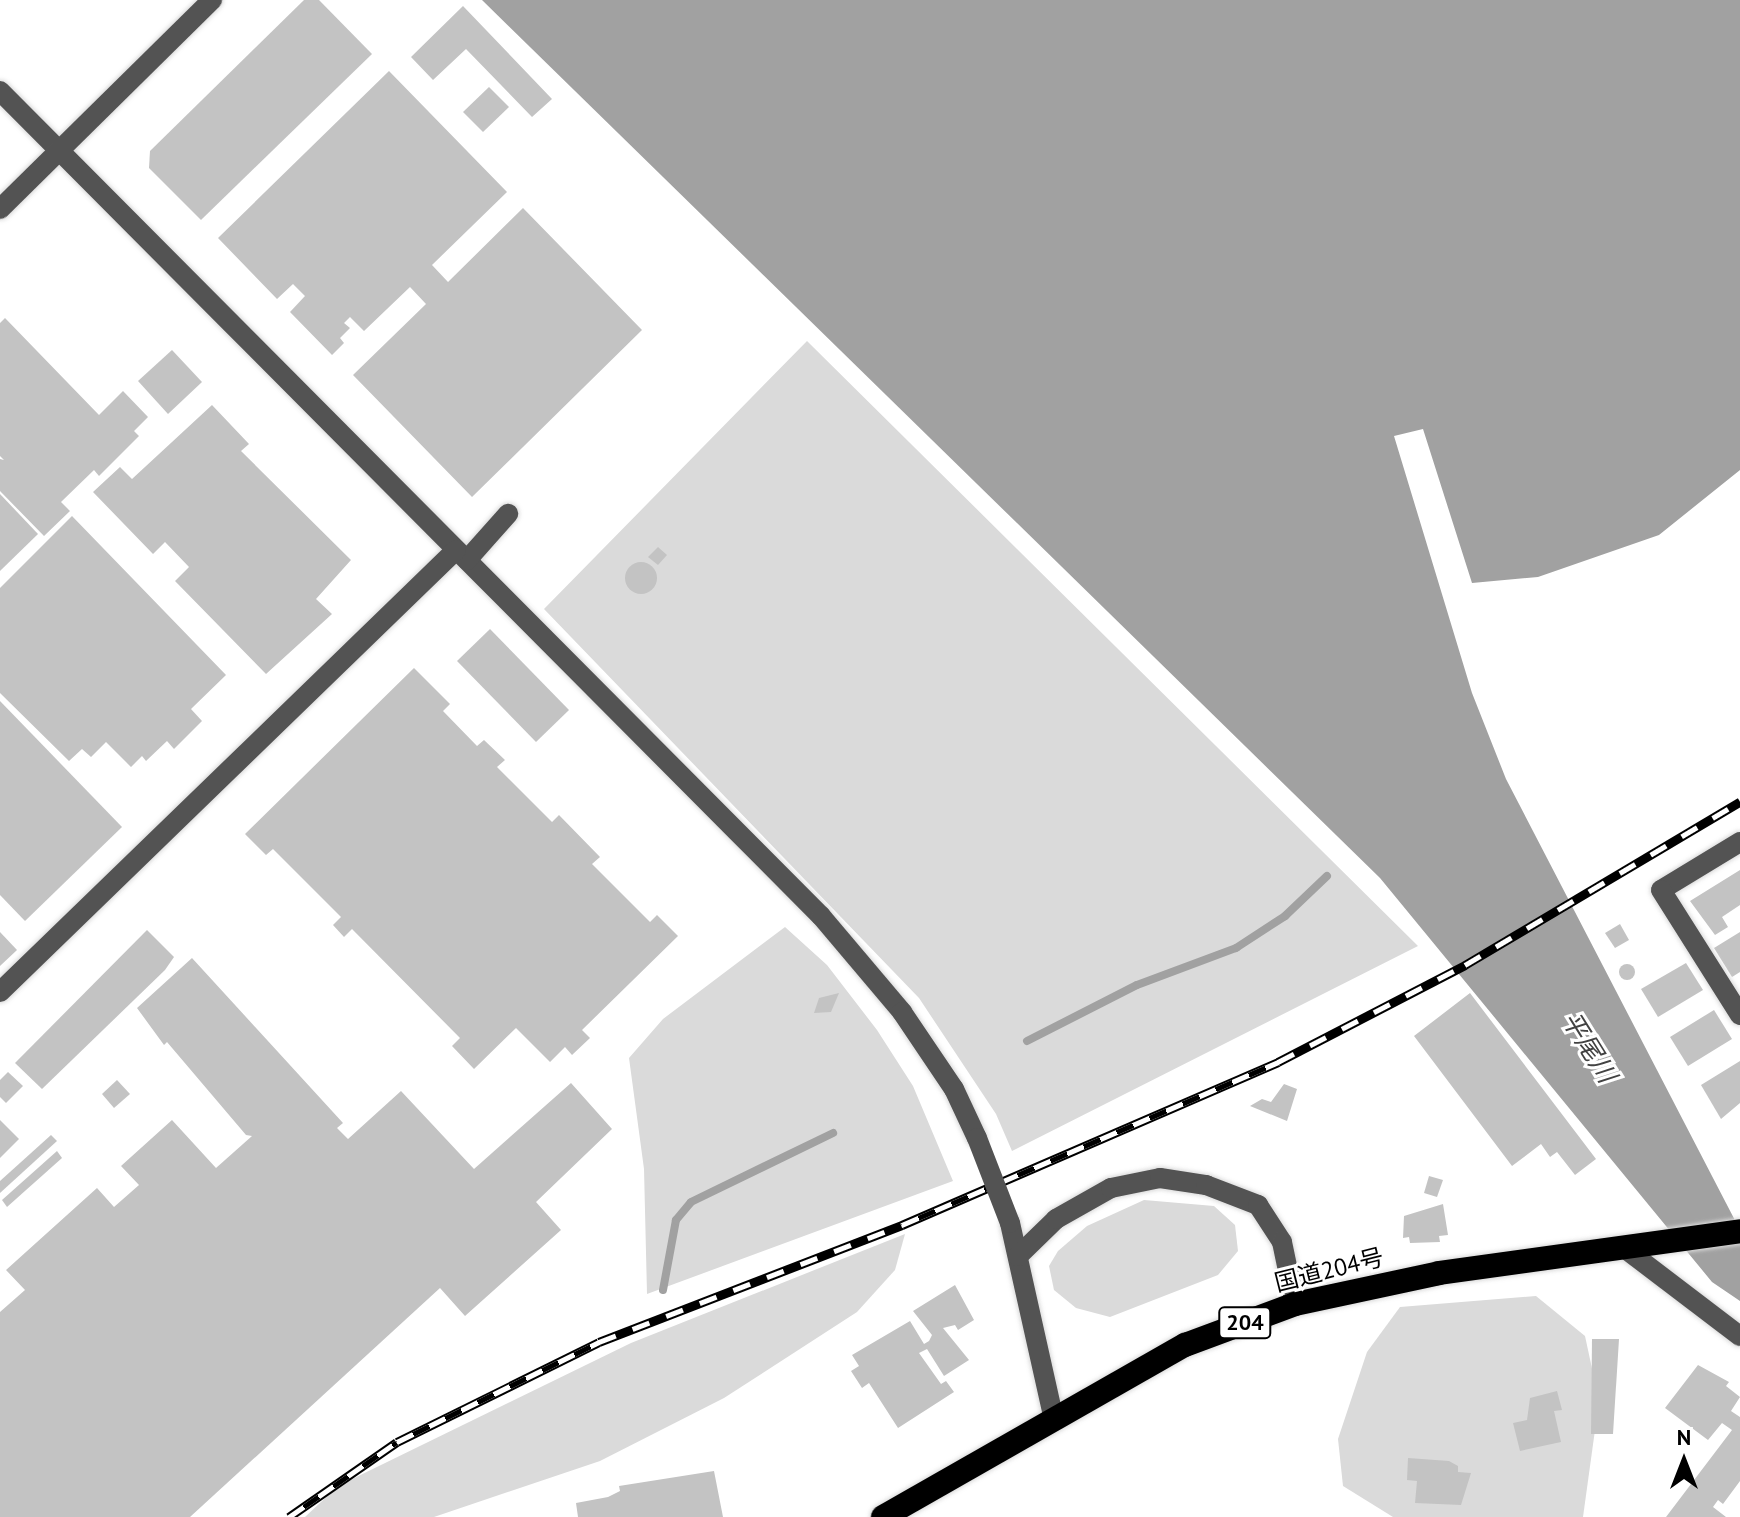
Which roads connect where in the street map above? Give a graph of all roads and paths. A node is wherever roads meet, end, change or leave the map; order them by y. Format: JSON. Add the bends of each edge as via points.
{"nodes":[{"id":1,"x":212,"y":0,"type":"edge"},
{"id":2,"x":0,"y":91,"type":"edge"},
{"id":3,"x":59,"y":151,"type":"junction"},
{"id":4,"x":0,"y":209,"type":"edge"},
{"id":5,"x":508,"y":514,"type":"dead end"},
{"id":6,"x":461,"y":555,"type":"junction"},
{"id":7,"x":1740,"y":842,"type":"edge"},
{"id":8,"x":0,"y":992,"type":"edge"},
{"id":9,"x":1740,"y":1015,"type":"edge"},
{"id":10,"x":1740,"y":1231,"type":"edge"},
{"id":11,"x":1623,"y":1247,"type":"junction"},
{"id":12,"x":1018,"y":1256,"type":"junction"},
{"id":13,"x":1295,"y":1304,"type":"junction"},
{"id":14,"x":1740,"y":1336,"type":"edge"},
{"id":15,"x":1053,"y":1416,"type":"junction"},
{"id":16,"x":883,"y":1517,"type":"edge"}],
"edges":[{"from":1,"to":3,"type":"street"},
{"from":2,"to":3,"type":"street"},
{"from":3,"to":4,"type":"street"},
{"from":3,"to":6,"type":"street"},
{"from":5,"to":6,"type":"street"},
{"from":6,"to":8,"type":"street"},
{"from":6,"to":12,"type":"street","bridge":true,"via":[[821,916],[902,1012],[954,1089],[1010,1223]]},
{"from":7,"to":9,"type":"street","via":[[1661,890]]},
{"from":10,"to":11,"type":"highway","name":"国道204号","number":"204"},
{"from":11,"to":13,"type":"highway","name":"国道204号","number":"204","via":[[1439,1273]]},
{"from":11,"to":14,"type":"street"},
{"from":12,"to":13,"type":"street","via":[[1056,1219],[1111,1188],[1160,1178],[1206,1185],[1258,1205],[1282,1242]]},
{"from":12,"to":15,"type":"street"},
{"from":13,"to":15,"type":"highway","name":"国道204号","number":"204","via":[[1185,1345]]},
{"from":15,"to":16,"type":"highway","name":"国道204号","number":"204"}]}
